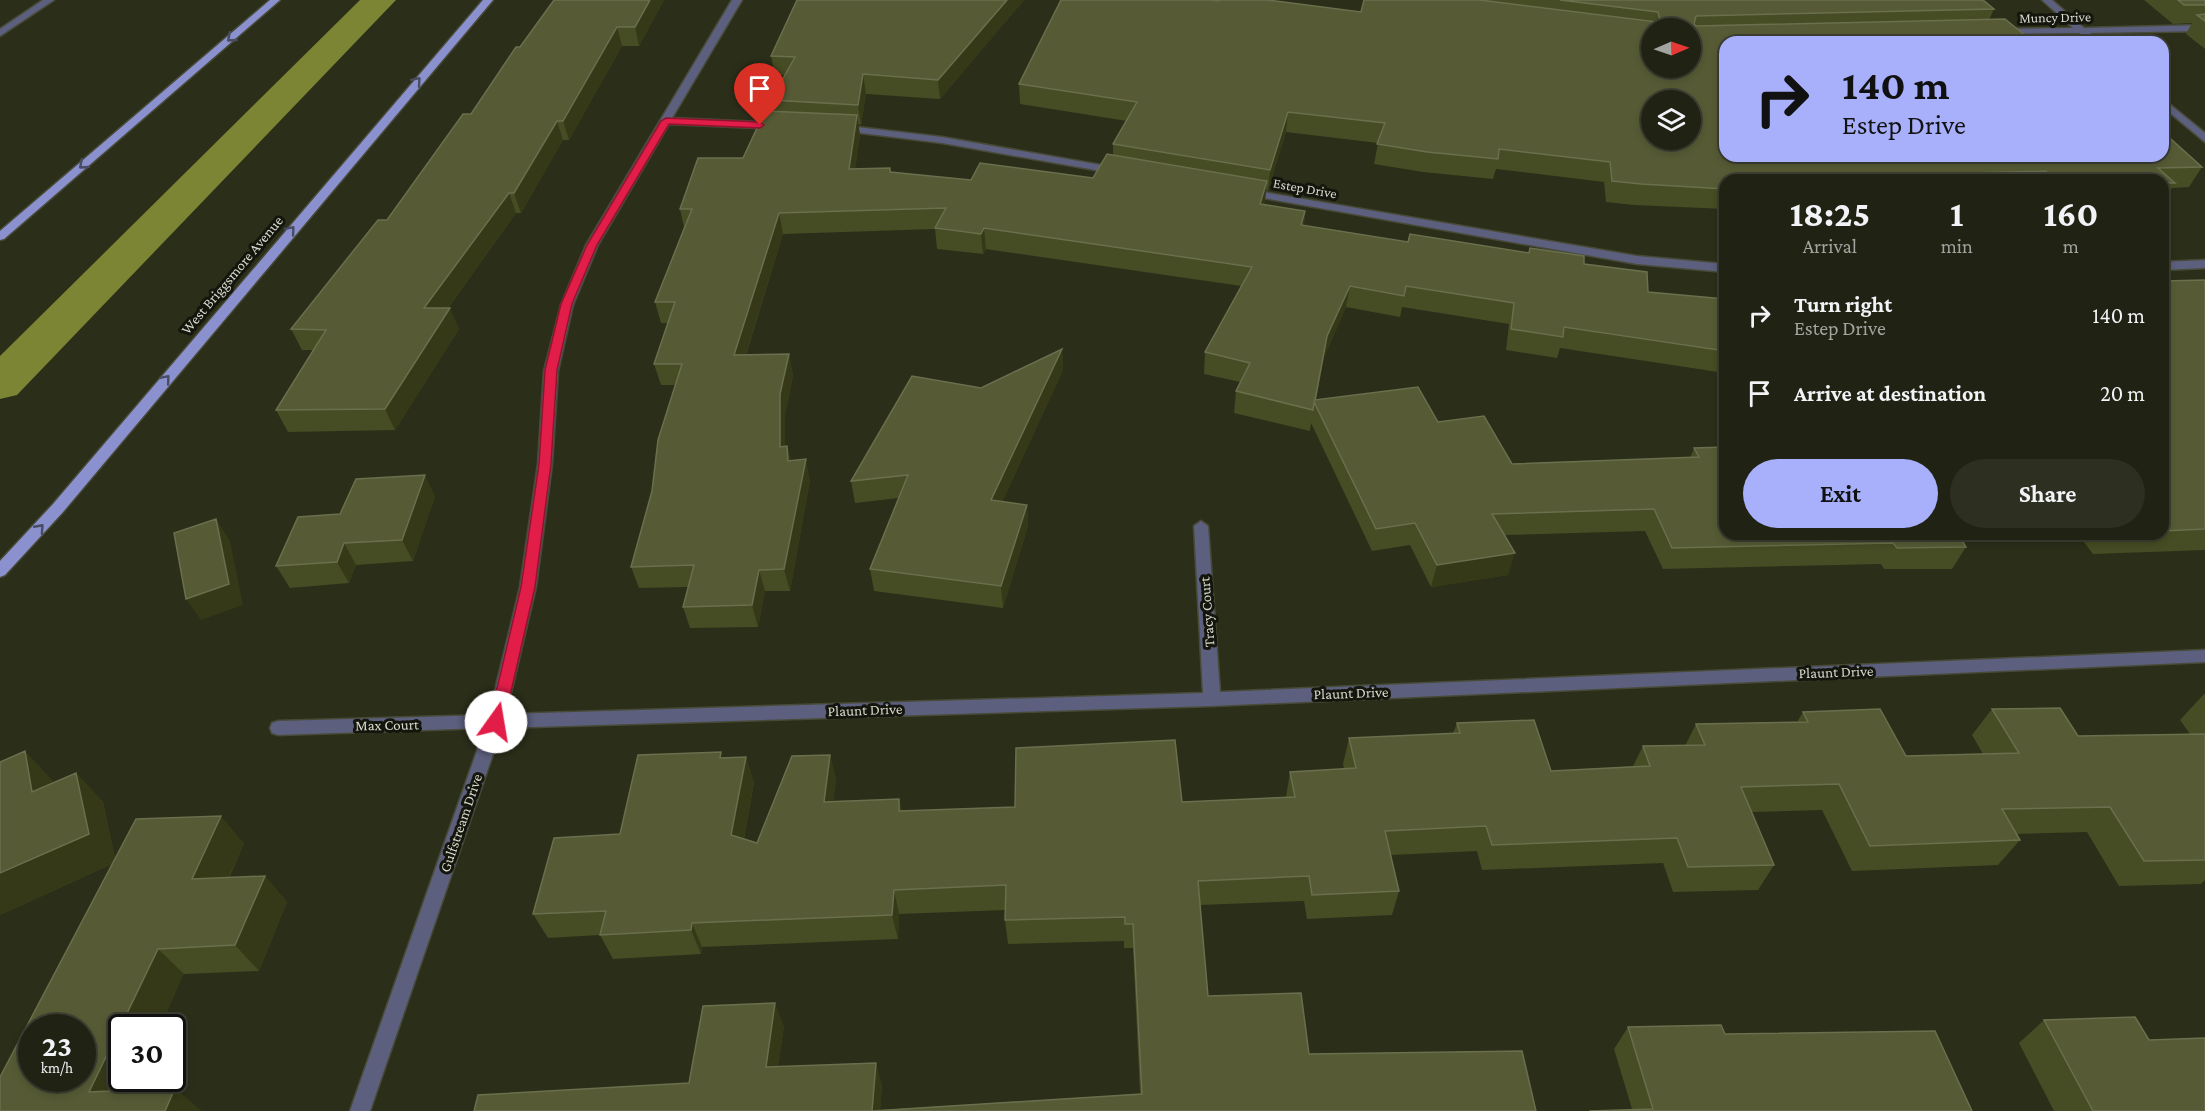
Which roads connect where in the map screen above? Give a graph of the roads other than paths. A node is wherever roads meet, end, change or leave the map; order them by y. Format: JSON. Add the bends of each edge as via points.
{"nodes":[{"id":1,"x":49,"y":0,"type":"edge"},
{"id":2,"x":275,"y":0,"type":"edge"},
{"id":3,"x":488,"y":0,"type":"edge"},
{"id":4,"x":737,"y":0,"type":"edge"},
{"id":5,"x":2047,"y":0,"type":"edge"},
{"id":6,"x":2205,"y":28,"type":"edge"},
{"id":7,"x":2081,"y":30,"type":"junction"},
{"id":8,"x":1987,"y":32,"type":"edge"},
{"id":9,"x":0,"y":33,"type":"edge"},
{"id":10,"x":2088,"y":36,"type":"edge"},
{"id":11,"x":2169,"y":107,"type":"edge"},
{"id":12,"x":666,"y":121,"type":"junction"},
{"id":13,"x":795,"y":126,"type":"edge"},
{"id":14,"x":830,"y":128,"type":"edge"},
{"id":15,"x":2205,"y":139,"type":"edge"},
{"id":16,"x":1130,"y":173,"type":"edge"},
{"id":17,"x":1236,"y":191,"type":"edge"},
{"id":18,"x":0,"y":237,"type":"edge"},
{"id":19,"x":2205,"y":264,"type":"edge"},
{"id":20,"x":2169,"y":266,"type":"edge"},
{"id":21,"x":1719,"y":267,"type":"edge"},
{"id":22,"x":1201,"y":526,"type":"dead end"},
{"id":23,"x":0,"y":571,"type":"edge"},
{"id":24,"x":2205,"y":656,"type":"edge"},
{"id":25,"x":1212,"y":699,"type":"junction"},
{"id":26,"x":496,"y":722,"type":"junction"},
{"id":27,"x":278,"y":728,"type":"dead end"},
{"id":28,"x":360,"y":1111,"type":"edge"}],
"edges":[{"from":1,"to":9,"type":"street"},
{"from":2,"to":18,"type":"main road","one_way":true},
{"from":23,"to":3,"type":"main road","name":"West Briggsmore Avenue","one_way":true,"via":[[58,508]]},
{"from":4,"to":12,"type":"street","name":"Gulfstream Drive"},
{"from":5,"to":7,"type":"street"},
{"from":6,"to":7,"type":"street","name":"Muncy Drive"},
{"from":7,"to":8,"type":"street","name":"Muncy Drive"},
{"from":7,"to":10,"type":"street"},
{"from":11,"to":15,"type":"street"},
{"from":12,"to":13,"type":"street"},
{"from":12,"to":26,"type":"street","name":"Gulfstream Drive","via":[[592,245],[567,304],[551,370],[545,464],[528,587]]},
{"from":14,"to":16,"type":"street","via":[[942,140]]},
{"from":17,"to":21,"type":"street","name":"Estep Drive","via":[[1637,260]]},
{"from":19,"to":20,"type":"street"},
{"from":22,"to":25,"type":"street","name":"Tracy Court"},
{"from":24,"to":25,"type":"street","name":"Plaunt Drive"},
{"from":25,"to":26,"type":"street","name":"Plaunt Drive"},
{"from":26,"to":27,"type":"street","name":"Max Court"},
{"from":26,"to":28,"type":"street","name":"Gulfstream Drive"}]}
